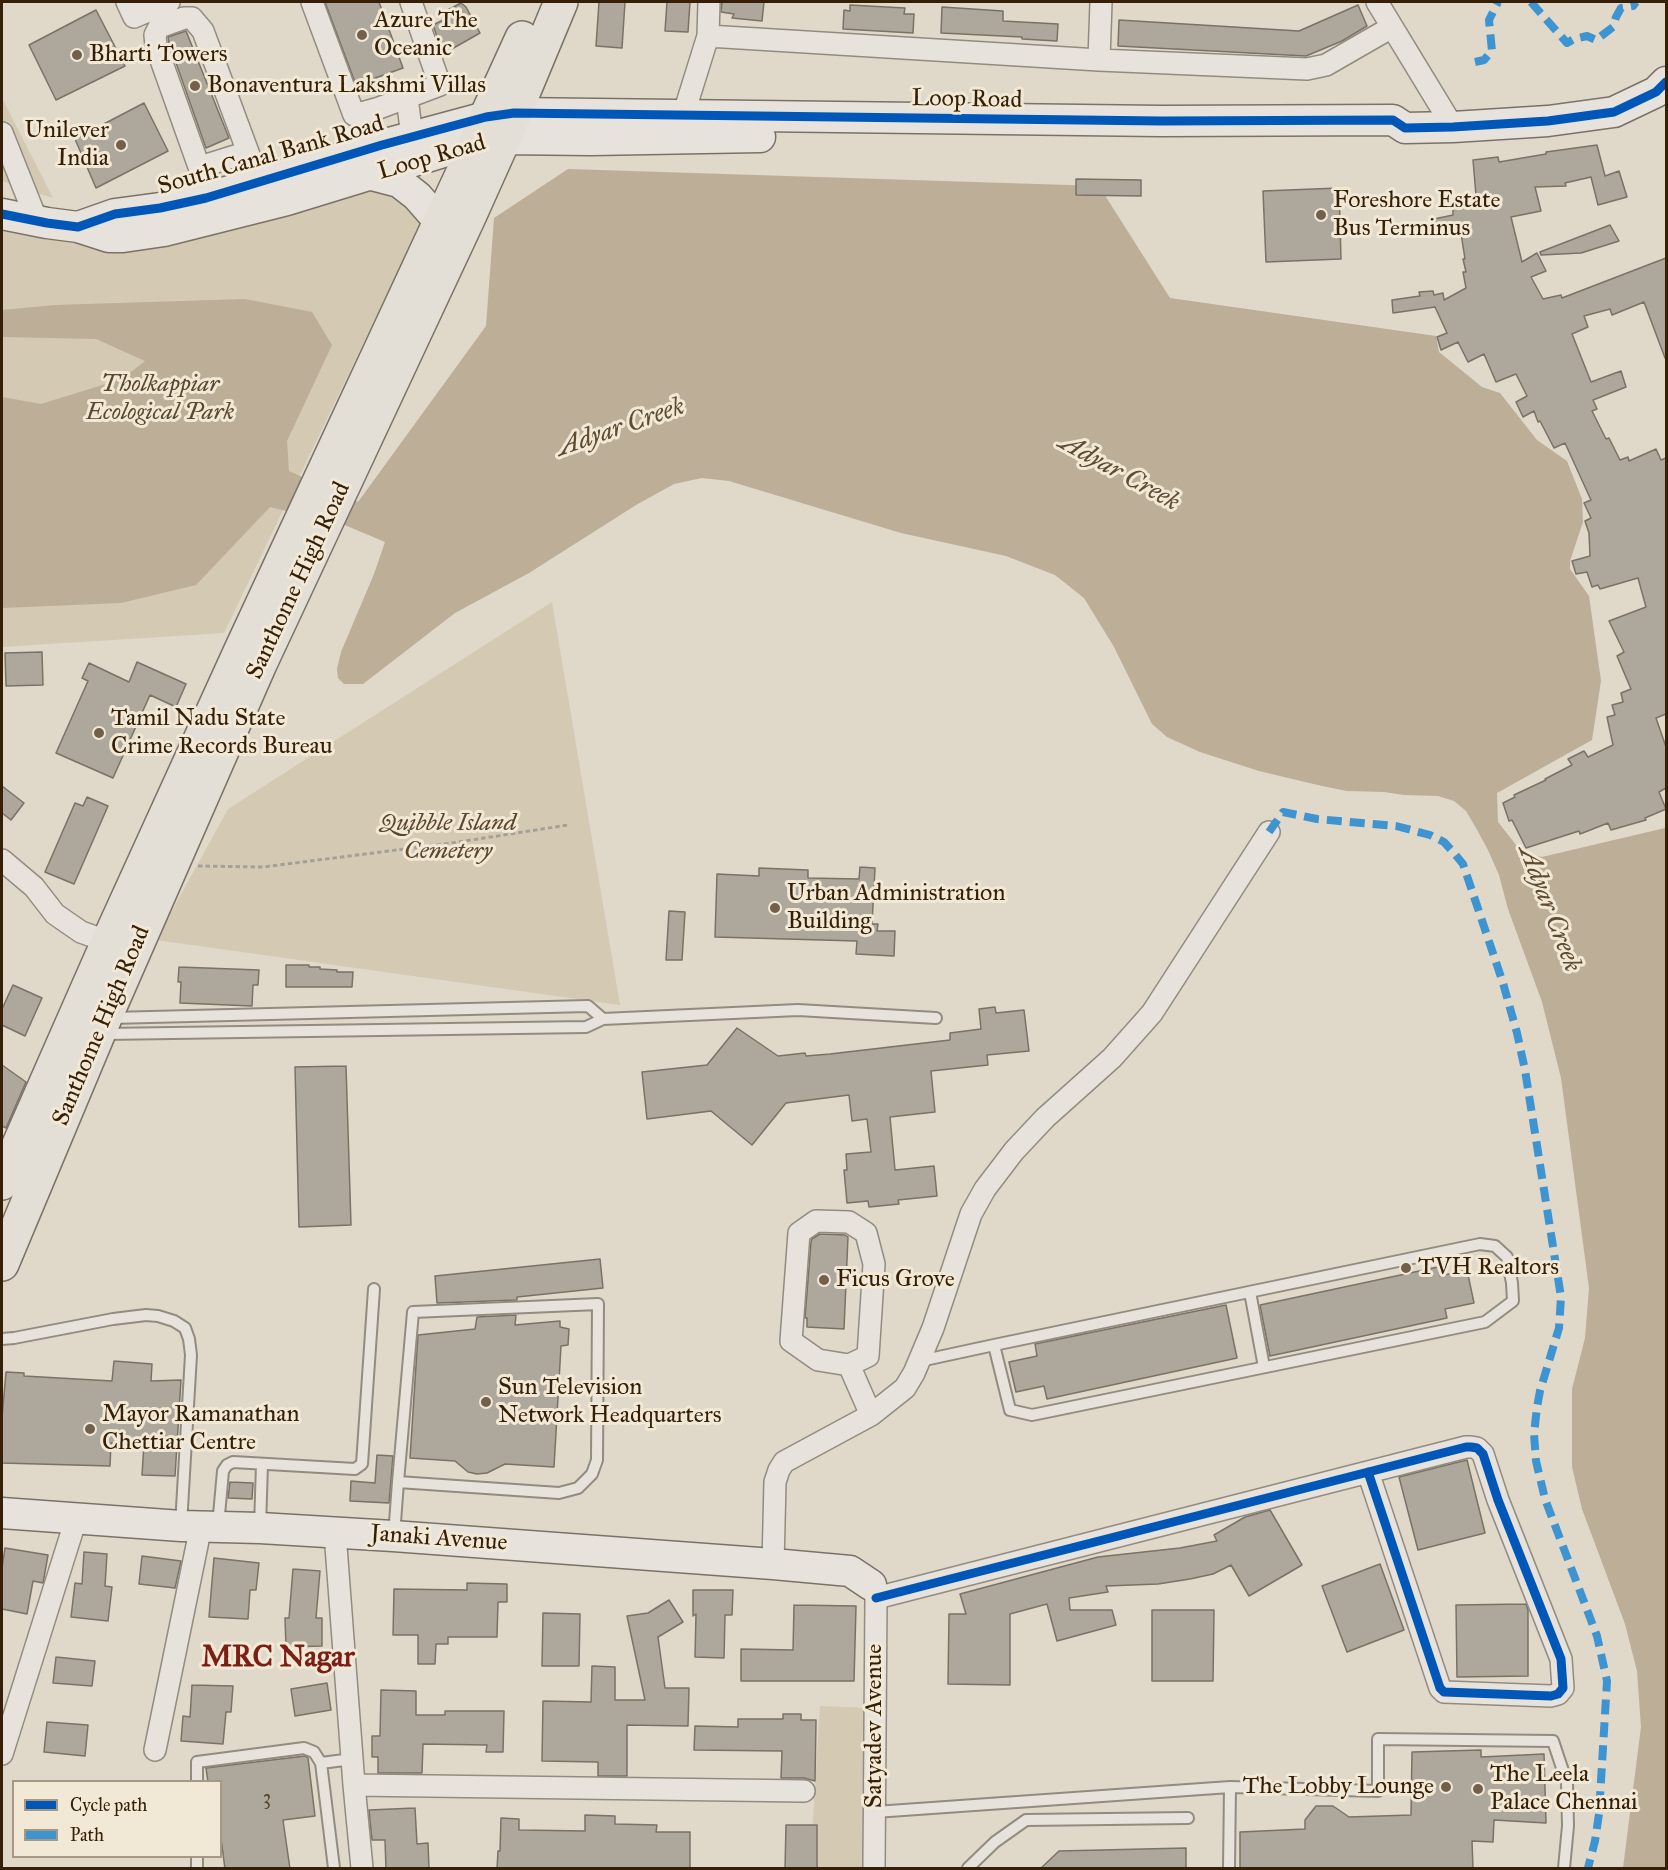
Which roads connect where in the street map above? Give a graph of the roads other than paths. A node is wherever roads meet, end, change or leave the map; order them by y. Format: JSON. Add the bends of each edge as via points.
{"nodes":[{"id":1,"x":127,"y":2,"type":"edge"},
{"id":2,"x":169,"y":2,"type":"edge"},
{"id":3,"x":312,"y":2,"type":"edge"},
{"id":4,"x":411,"y":2,"type":"edge"},
{"id":5,"x":540,"y":2,"type":"edge"},
{"id":6,"x":561,"y":2,"type":"edge"},
{"id":7,"x":709,"y":2,"type":"edge"},
{"id":8,"x":1101,"y":2,"type":"edge"},
{"id":9,"x":1377,"y":2,"type":"edge"},
{"id":10,"x":1392,"y":27,"type":"junction"},
{"id":11,"x":708,"y":36,"type":"junction"},
{"id":12,"x":1099,"y":60,"type":"junction"},
{"id":13,"x":1666,"y":82,"type":"edge"},
{"id":14,"x":407,"y":97,"type":"junction"},
{"id":15,"x":379,"y":108,"type":"junction"},
{"id":16,"x":1453,"y":126,"type":"junction"},
{"id":17,"x":681,"y":127,"type":"junction"},
{"id":18,"x":495,"y":128,"type":"junction"},
{"id":19,"x":2,"y":133,"type":"edge"},
{"id":20,"x":412,"y":137,"type":"junction"},
{"id":21,"x":382,"y":145,"type":"junction"},
{"id":22,"x":248,"y":152,"type":"junction"},
{"id":23,"x":200,"y":167,"type":"junction"},
{"id":24,"x":372,"y":175,"type":"junction"},
{"id":25,"x":258,"y":183,"type":"junction"},
{"id":26,"x":206,"y":198,"type":"junction"},
{"id":27,"x":2,"y":214,"type":"edge"},
{"id":28,"x":454,"y":219,"type":"junction"},
{"id":29,"x":37,"y":221,"type":"junction"},
{"id":30,"x":78,"y":227,"type":"junction"},
{"id":31,"x":250,"y":658,"type":"junction"},
{"id":32,"x":1269,"y":832,"type":"dead end"},
{"id":33,"x":2,"y":860,"type":"edge"},
{"id":34,"x":121,"y":947,"type":"junction"},
{"id":35,"x":936,"y":1018,"type":"dead end"},
{"id":36,"x":603,"y":1019,"type":"junction"},
{"id":37,"x":101,"y":1026,"type":"junction"},
{"id":38,"x":2,"y":1183,"type":"edge"},
{"id":39,"x":2,"y":1264,"type":"edge"},
{"id":40,"x":374,"y":1289,"type":"dead end"},
{"id":41,"x":1250,"y":1292,"type":"junction"},
{"id":42,"x":2,"y":1339,"type":"edge"},
{"id":43,"x":994,"y":1345,"type":"junction"},
{"id":44,"x":920,"y":1361,"type":"junction"},
{"id":45,"x":849,"y":1365,"type":"junction"},
{"id":46,"x":1264,"y":1367,"type":"junction"},
{"id":47,"x":871,"y":1414,"type":"junction"},
{"id":48,"x":262,"y":1464,"type":"junction"},
{"id":49,"x":1368,"y":1472,"type":"junction"},
{"id":50,"x":398,"y":1482,"type":"junction"},
{"id":51,"x":2,"y":1513,"type":"edge"},
{"id":52,"x":76,"y":1519,"type":"junction"},
{"id":53,"x":200,"y":1526,"type":"junction"},
{"id":54,"x":260,"y":1528,"type":"junction"},
{"id":55,"x":335,"y":1533,"type":"junction"},
{"id":56,"x":393,"y":1536,"type":"junction"},
{"id":57,"x":773,"y":1564,"type":"junction"},
{"id":58,"x":874,"y":1592,"type":"junction"},
{"id":59,"x":155,"y":1750,"type":"dead end"},
{"id":60,"x":2,"y":1754,"type":"edge"},
{"id":61,"x":352,"y":1759,"type":"junction"},
{"id":62,"x":321,"y":1763,"type":"junction"},
{"id":63,"x":197,"y":1780,"type":"edge"},
{"id":64,"x":354,"y":1785,"type":"junction"},
{"id":65,"x":1230,"y":1787,"type":"junction"},
{"id":66,"x":804,"y":1791,"type":"dead end"},
{"id":67,"x":875,"y":1812,"type":"junction"},
{"id":68,"x":1188,"y":1818,"type":"dead end"},
{"id":69,"x":334,"y":1869,"type":"edge"},
{"id":70,"x":362,"y":1869,"type":"edge"},
{"id":71,"x":874,"y":1869,"type":"edge"},
{"id":72,"x":968,"y":1869,"type":"edge"},
{"id":73,"x":1229,"y":1869,"type":"edge"},
{"id":74,"x":1564,"y":1869,"type":"edge"}],
"edges":[{"from":1,"to":2,"type":"street","via":[[134,17]]},
{"from":3,"to":15,"type":"street","via":[[354,115]]},
{"from":4,"to":14,"type":"street","via":[[440,85]]},
{"from":5,"to":18,"type":"main road","name":"Santhome High Road"},
{"from":6,"to":18,"type":"main road","name":"Santhome High Road"},
{"from":7,"to":11,"type":"street"},
{"from":8,"to":12,"type":"street"},
{"from":9,"to":10,"type":"street"},
{"from":10,"to":12,"type":"street","via":[[1326,64],[1307,69]]},
{"from":10,"to":16,"type":"street"},
{"from":11,"to":12,"type":"street"},
{"from":11,"to":17,"type":"street"},
{"from":13,"to":16,"type":"street","name":"Loop Road","via":[[1656,92],[1614,112],[1548,121]]},
{"from":14,"to":15,"type":"street"},
{"from":14,"to":20,"type":"street"},
{"from":15,"to":21,"type":"street"},
{"from":16,"to":17,"type":"street","name":"Loop Road","via":[[1411,127],[1393,120]]},
{"from":17,"to":18,"type":"street","name":"Loop Road"},
{"from":18,"to":20,"type":"street","name":"South Canal Bank Road"},
{"from":18,"to":24,"type":"street","name":"Loop Road"},
{"from":18,"to":28,"type":"main road","name":"Santhome High Road"},
{"from":19,"to":29,"type":"street"},
{"from":20,"to":21,"type":"street","name":"South Canal Bank Road"},
{"from":21,"to":25,"type":"street","name":"South Canal Bank Road"},
{"from":22,"to":23,"type":"street"},
{"from":22,"to":23,"type":"street","via":[[203,32],[192,18],[184,18],[159,27],[156,46]]},
{"from":22,"to":25,"type":"street"},
{"from":23,"to":26,"type":"street"},
{"from":24,"to":28,"type":"street","via":[[399,182]]},
{"from":24,"to":30,"type":"street","name":"Loop Road","via":[[164,231],[110,237]]},
{"from":25,"to":26,"type":"street","name":"South Canal Bank Road"},
{"from":26,"to":30,"type":"street","name":"South Canal Bank Road","via":[[115,214]]},
{"from":27,"to":29,"type":"street","name":"South Canal Bank Road"},
{"from":28,"to":31,"type":"main road","name":"Santhome High Road"},
{"from":29,"to":30,"type":"street","name":"South Canal Bank Road"},
{"from":31,"to":34,"type":"main road","name":"Santhome High Road"},
{"from":31,"to":34,"type":"main road","name":"Santhome High Road","via":[[171,865]]},
{"from":32,"to":44,"type":"street","via":[[1152,1013],[1112,1058],[1045,1118],[985,1190],[971,1214]]},
{"from":33,"to":34,"type":"street","via":[[34,887],[55,915],[81,932]]},
{"from":34,"to":37,"type":"main road","name":"Santhome High Road"},
{"from":34,"to":38,"type":"main road","name":"Santhome High Road"},
{"from":35,"to":36,"type":"lane","via":[[798,1010]]},
{"from":36,"to":37,"type":"lane","via":[[586,1027]]},
{"from":36,"to":37,"type":"lane","via":[[588,1006]]},
{"from":37,"to":39,"type":"main road","name":"Santhome High Road"},
{"from":40,"to":48,"type":"lane","via":[[362,1464],[356,1468]]},
{"from":41,"to":43,"type":"lane"},
{"from":41,"to":46,"type":"lane"},
{"from":41,"to":46,"type":"lane","via":[[1479,1244],[1495,1246],[1507,1257],[1509,1266],[1512,1301],[1485,1322]]},
{"from":42,"to":53,"type":"lane","via":[[146,1315],[174,1321],[184,1328],[191,1355]]},
{"from":43,"to":44,"type":"lane"},
{"from":43,"to":46,"type":"lane","via":[[1010,1410],[1032,1415]]},
{"from":44,"to":47,"type":"street","via":[[905,1388]]},
{"from":45,"to":45,"type":"street","via":[[818,1360],[791,1341],[799,1233],[816,1221],[849,1222],[866,1233],[874,1264],[868,1356]]},
{"from":45,"to":47,"type":"street"},
{"from":47,"to":57,"type":"street","via":[[784,1462],[775,1482]]},
{"from":48,"to":53,"type":"lane","via":[[227,1465]]},
{"from":48,"to":54,"type":"lane"},
{"from":49,"to":49,"type":"street","via":[[1440,1688],[1444,1692],[1558,1694],[1563,1688],[1561,1659],[1481,1450],[1466,1447]]},
{"from":49,"to":58,"type":"street"},
{"from":50,"to":50,"type":"lane","via":[[413,1312],[598,1304],[597,1460],[592,1474],[578,1488],[559,1493]]},
{"from":50,"to":56,"type":"lane"},
{"from":51,"to":52,"type":"street","name":"Janaki Avenue"},
{"from":52,"to":53,"type":"street","name":"Janaki Avenue"},
{"from":52,"to":60,"type":"street"},
{"from":53,"to":54,"type":"street","name":"Janaki Avenue"},
{"from":53,"to":59,"type":"street"},
{"from":54,"to":55,"type":"street","name":"Janaki Avenue"},
{"from":55,"to":56,"type":"street","name":"Janaki Avenue"},
{"from":55,"to":61,"type":"street"},
{"from":56,"to":57,"type":"street","name":"Janaki Avenue"},
{"from":57,"to":58,"type":"street","name":"Janaki Avenue","via":[[850,1571]]},
{"from":58,"to":67,"type":"street","name":"Satyadev Avenue"},
{"from":61,"to":62,"type":"lane"},
{"from":61,"to":64,"type":"street"},
{"from":62,"to":63,"type":"lane","via":[[314,1752],[304,1748],[197,1762]]},
{"from":62,"to":69,"type":"lane"},
{"from":64,"to":66,"type":"street"},
{"from":64,"to":70,"type":"street"},
{"from":65,"to":67,"type":"lane"},
{"from":65,"to":73,"type":"lane"},
{"from":65,"to":74,"type":"lane","via":[[1378,1791],[1378,1739],[1553,1740],[1567,1782]]},
{"from":67,"to":71,"type":"street","name":"Satyadev Avenue"},
{"from":68,"to":72,"type":"lane","via":[[1026,1820],[995,1842]]}]}
